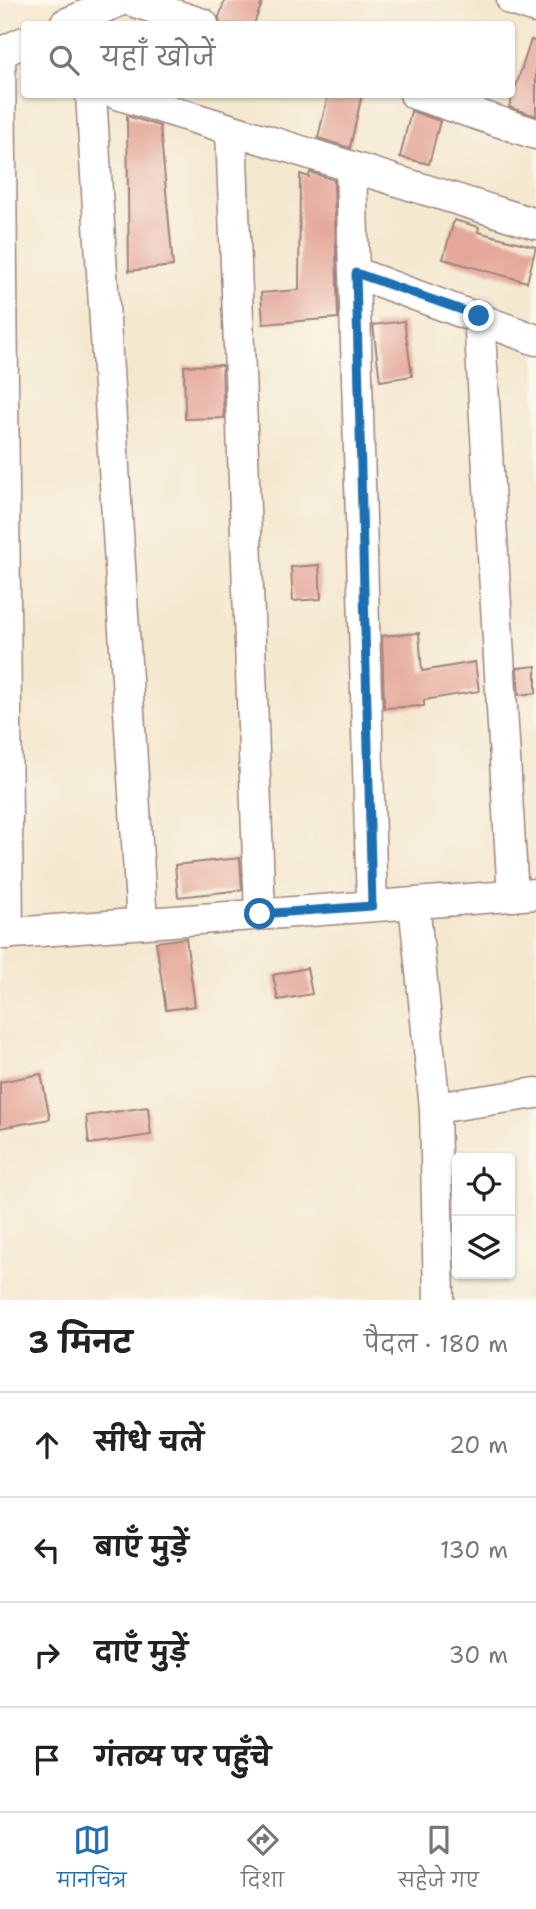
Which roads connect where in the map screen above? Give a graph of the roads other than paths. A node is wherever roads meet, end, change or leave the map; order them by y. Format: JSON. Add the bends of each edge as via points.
{"nodes":[{"id":1,"x":122,"y":0,"type":"edge"},
{"id":2,"x":128,"y":0,"type":"edge"},
{"id":3,"x":512,"y":0,"type":"edge"},
{"id":4,"x":536,"y":8,"type":"edge"},
{"id":5,"x":72,"y":21,"type":"edge"},
{"id":6,"x":194,"y":21,"type":"edge"},
{"id":7,"x":21,"y":43,"type":"edge"},
{"id":8,"x":0,"y":53,"type":"edge"},
{"id":9,"x":21,"y":61,"type":"edge"},
{"id":10,"x":91,"y":98,"type":"edge"},
{"id":11,"x":130,"y":98,"type":"edge"},
{"id":12,"x":427,"y":98,"type":"edge"},
{"id":13,"x":231,"y":130,"type":"junction"},
{"id":14,"x":536,"y":134,"type":"edge"},
{"id":15,"x":351,"y":167,"type":"junction"},
{"id":16,"x":536,"y":224,"type":"edge"},
{"id":17,"x":356,"y":273,"type":"junction"},
{"id":18,"x":479,"y":316,"type":"junction"},
{"id":19,"x":536,"y":340,"type":"edge"},
{"id":20,"x":525,"y":895,"type":"edge"},
{"id":21,"x":414,"y":903,"type":"junction"},
{"id":22,"x":372,"y":906,"type":"junction"},
{"id":23,"x":260,"y":914,"type":"junction"},
{"id":24,"x":142,"y":923,"type":"junction"},
{"id":25,"x":4,"y":934,"type":"edge"},
{"id":26,"x":536,"y":1093,"type":"edge"},
{"id":27,"x":435,"y":1108,"type":"junction"},
{"id":28,"x":439,"y":1300,"type":"edge"}],
"edges":[{"from":1,"to":5,"type":"street"},
{"from":2,"to":6,"type":"street"},
{"from":3,"to":4,"type":"street"},
{"from":7,"to":8,"type":"street"},
{"from":8,"to":9,"type":"street"},
{"from":8,"to":25,"type":"street"},
{"from":10,"to":24,"type":"street"},
{"from":11,"to":13,"type":"street"},
{"from":12,"to":14,"type":"street"},
{"from":13,"to":15,"type":"street"},
{"from":13,"to":23,"type":"street"},
{"from":15,"to":16,"type":"street"},
{"from":15,"to":17,"type":"street"},
{"from":17,"to":18,"type":"street"},
{"from":17,"to":22,"type":"street"},
{"from":18,"to":19,"type":"street"},
{"from":18,"to":20,"type":"street"},
{"from":20,"to":21,"type":"street"},
{"from":21,"to":22,"type":"street"},
{"from":21,"to":27,"type":"street"},
{"from":22,"to":23,"type":"street"},
{"from":23,"to":24,"type":"street"},
{"from":24,"to":25,"type":"street"},
{"from":26,"to":27,"type":"street"},
{"from":27,"to":28,"type":"street"}]}
